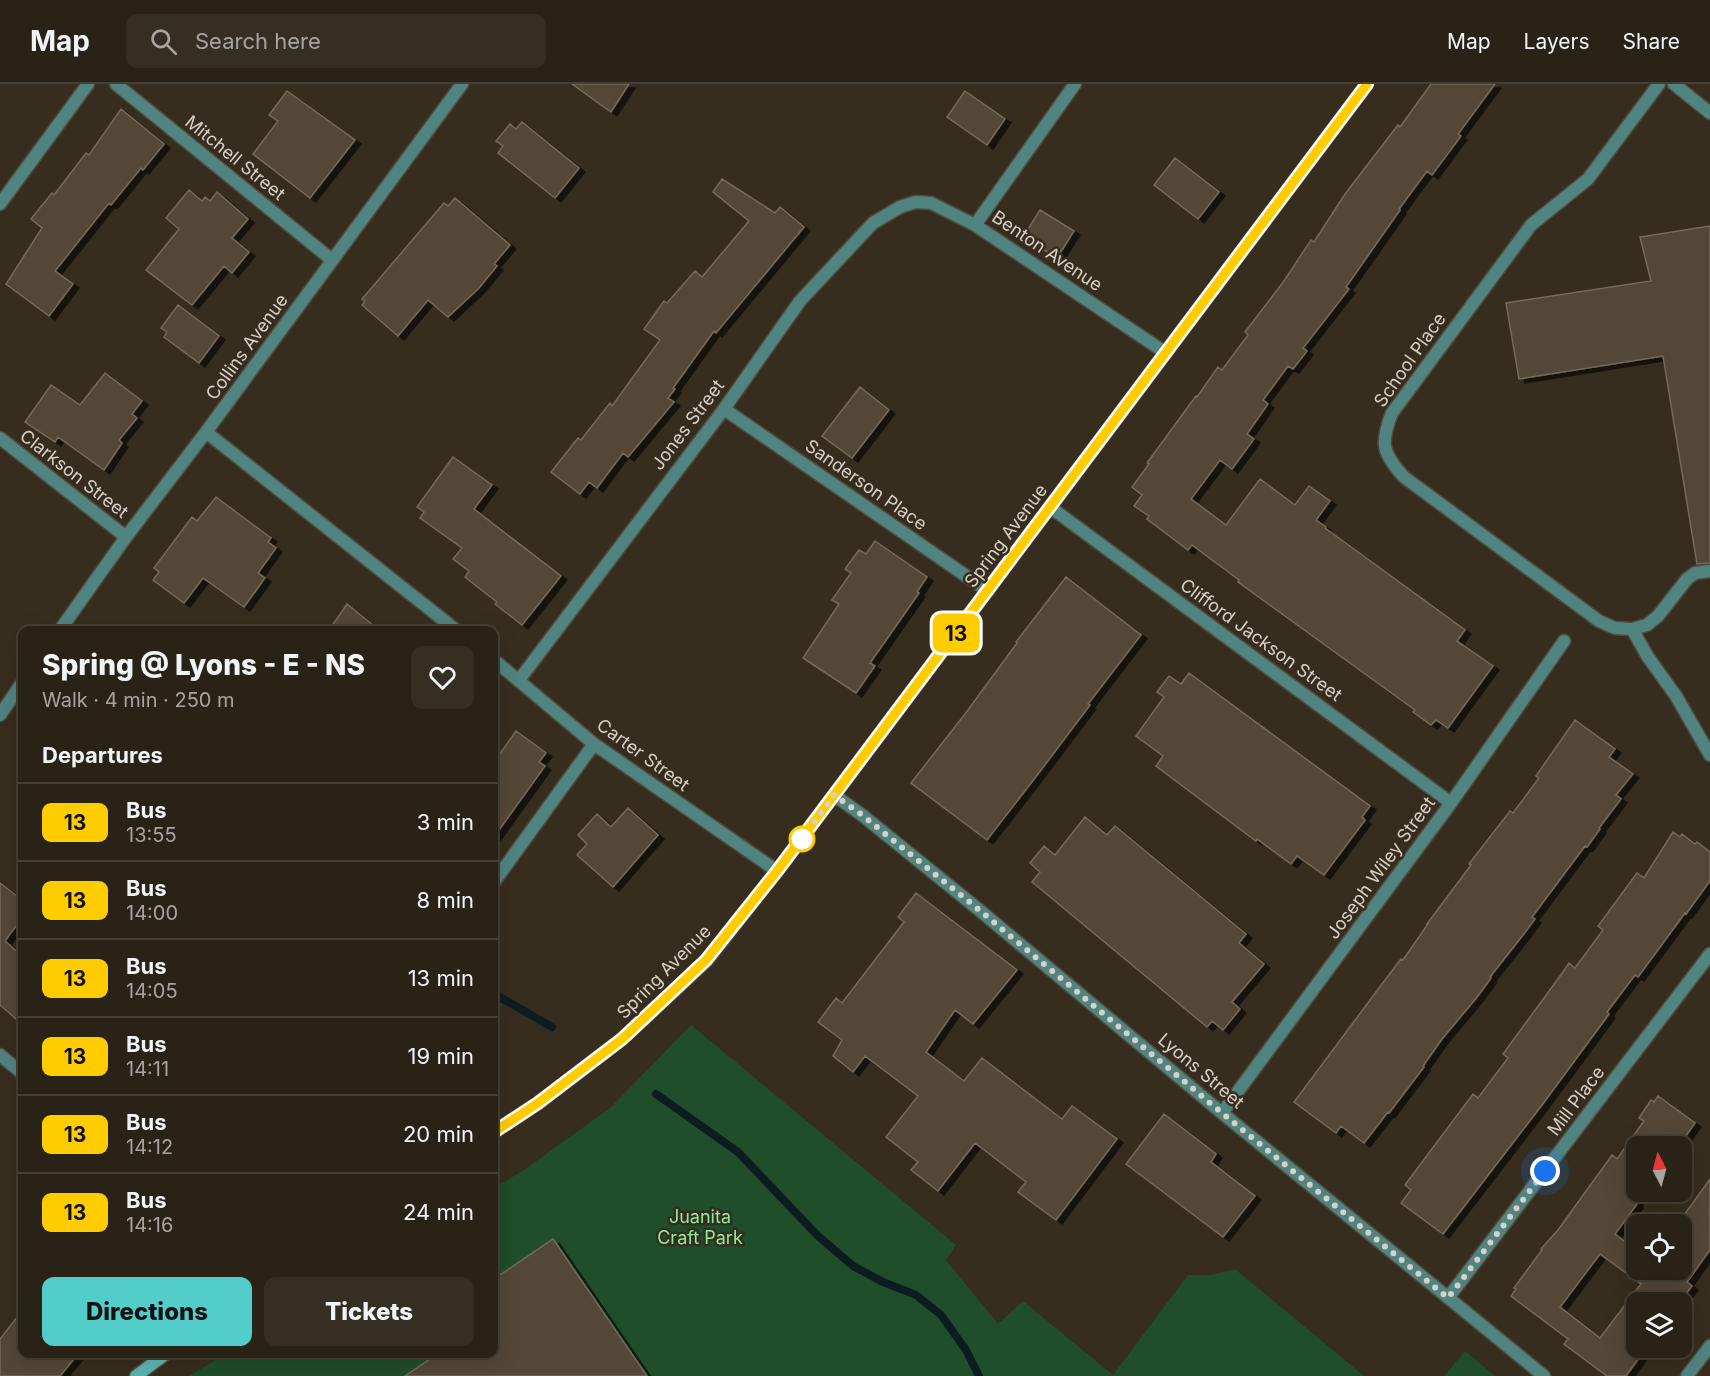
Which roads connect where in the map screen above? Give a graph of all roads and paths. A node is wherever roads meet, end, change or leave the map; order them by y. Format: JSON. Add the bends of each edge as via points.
{"nodes":[{"id":1,"x":88,"y":84,"type":"edge"},
{"id":2,"x":116,"y":84,"type":"edge"},
{"id":3,"x":462,"y":84,"type":"edge"},
{"id":4,"x":1075,"y":84,"type":"edge"},
{"id":5,"x":1367,"y":84,"type":"edge"},
{"id":6,"x":1659,"y":84,"type":"edge"},
{"id":7,"x":1674,"y":84,"type":"edge"},
{"id":8,"x":1710,"y":113,"type":"edge"},
{"id":9,"x":0,"y":204,"type":"edge"},
{"id":10,"x":900,"y":207,"type":"joint"},
{"id":11,"x":975,"y":225,"type":"junction"},
{"id":12,"x":332,"y":260,"type":"junction"},
{"id":13,"x":1166,"y":353,"type":"junction"},
{"id":14,"x":724,"y":408,"type":"junction"},
{"id":15,"x":206,"y":432,"type":"junction"},
{"id":16,"x":0,"y":438,"type":"edge"},
{"id":17,"x":1050,"y":507,"type":"junction"},
{"id":18,"x":126,"y":537,"type":"junction"},
{"id":19,"x":1710,"y":571,"type":"edge"},
{"id":20,"x":988,"y":591,"type":"junction"},
{"id":21,"x":63,"y":626,"type":"edge"},
{"id":22,"x":451,"y":626,"type":"edge"},
{"id":23,"x":1632,"y":629,"type":"junction"},
{"id":24,"x":1564,"y":641,"type":"dead end"},
{"id":25,"x":498,"y":663,"type":"edge"},
{"id":26,"x":519,"y":680,"type":"junction"},
{"id":27,"x":18,"y":689,"type":"edge"},
{"id":28,"x":0,"y":715,"type":"edge"},
{"id":29,"x":594,"y":744,"type":"junction"},
{"id":30,"x":1710,"y":755,"type":"edge"},
{"id":31,"x":834,"y":795,"type":"junction"},
{"id":32,"x":1451,"y":802,"type":"junction"},
{"id":33,"x":777,"y":871,"type":"junction"},
{"id":34,"x":498,"y":876,"type":"edge"},
{"id":35,"x":1710,"y":954,"type":"edge"},
{"id":36,"x":0,"y":1055,"type":"edge"},
{"id":37,"x":18,"y":1070,"type":"edge"},
{"id":38,"x":1222,"y":1113,"type":"junction"},
{"id":39,"x":498,"y":1129,"type":"edge"},
{"id":40,"x":1448,"y":1298,"type":"junction"},
{"id":41,"x":1710,"y":1346,"type":"edge"},
{"id":42,"x":160,"y":1358,"type":"edge"},
{"id":43,"x":136,"y":1376,"type":"edge"},
{"id":44,"x":1544,"y":1376,"type":"edge"},
{"id":45,"x":1688,"y":1376,"type":"edge"}],
"edges":[{"from":1,"to":9,"type":"street"},
{"from":2,"to":12,"type":"street","name":"Mitchell Street"},
{"from":3,"to":12,"type":"street","name":"Collins Avenue"},
{"from":4,"to":11,"type":"street"},
{"from":5,"to":13,"type":"street","name":"Spring Avenue"},
{"from":6,"to":23,"type":"street","name":"School Place","via":[[1588,179],[1531,225],[1392,413],[1384,439],[1389,461],[1404,477],[1599,621],[1615,628]]},
{"from":7,"to":8,"type":"street"},
{"from":10,"to":11,"type":"street","name":"Benton Avenue","via":[[931,203]]},
{"from":10,"to":14,"type":"street","name":"Jones Street","via":[[873,223],[801,301]]},
{"from":11,"to":13,"type":"street","name":"Benton Avenue"},
{"from":12,"to":15,"type":"street","name":"Collins Avenue"},
{"from":13,"to":17,"type":"street","name":"Spring Avenue"},
{"from":14,"to":20,"type":"street","name":"Sanderson Place"},
{"from":14,"to":26,"type":"street","name":"Jones Street"},
{"from":15,"to":18,"type":"street","name":"Collins Avenue"},
{"from":15,"to":22,"type":"street"},
{"from":16,"to":18,"type":"street","name":"Clarkson Street"},
{"from":17,"to":20,"type":"street","name":"Spring Avenue"},
{"from":17,"to":32,"type":"street","name":"Clifford Jackson Street"},
{"from":18,"to":21,"type":"street","name":"Collins Avenue"},
{"from":19,"to":23,"type":"street","via":[[1695,573],[1658,616],[1647,625]]},
{"from":20,"to":31,"type":"street","name":"Spring Avenue"},
{"from":23,"to":30,"type":"street"},
{"from":24,"to":32,"type":"street","name":"Joseph Wiley Street"},
{"from":25,"to":26,"type":"street","name":"Carter Street"},
{"from":26,"to":29,"type":"street","name":"Carter Street"},
{"from":27,"to":28,"type":"street"},
{"from":29,"to":33,"type":"street","name":"Carter Street"},
{"from":29,"to":34,"type":"street"},
{"from":31,"to":33,"type":"street","name":"Spring Avenue"},
{"from":31,"to":38,"type":"street","name":"Lyons Street","via":[[978,909]]},
{"from":32,"to":38,"type":"street","name":"Joseph Wiley Street"},
{"from":33,"to":39,"type":"street","name":"Spring Avenue","via":[[706,960],[622,1039]]},
{"from":35,"to":40,"type":"street","name":"Mill Place"},
{"from":36,"to":37,"type":"street"},
{"from":38,"to":40,"type":"street","name":"Lyons Street"},
{"from":40,"to":44,"type":"street","name":"Lyons Street"},
{"from":41,"to":45,"type":"street"},
{"from":42,"to":43,"type":"street"}]}
